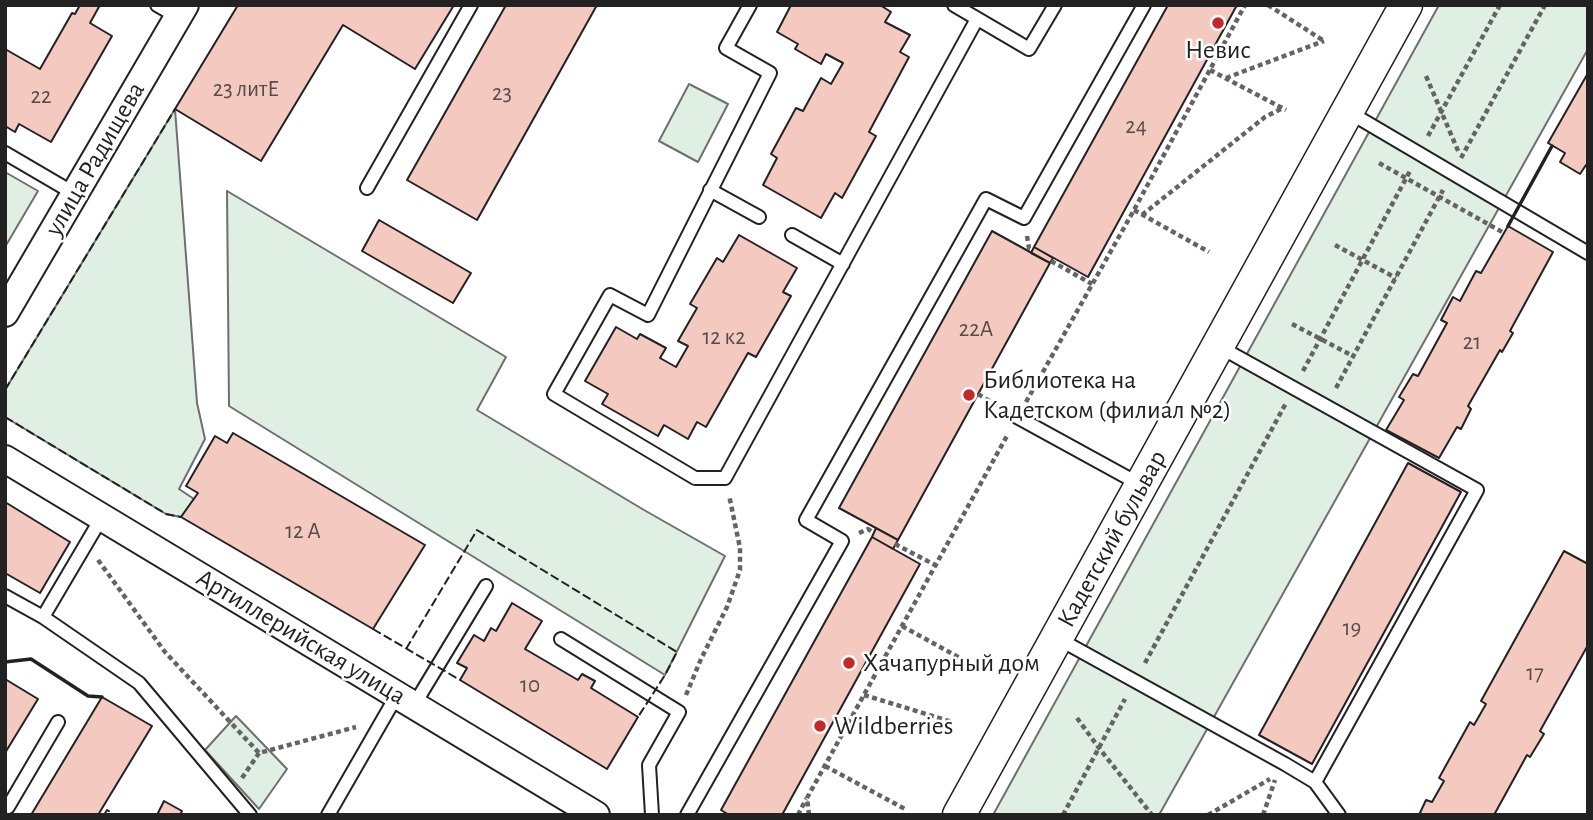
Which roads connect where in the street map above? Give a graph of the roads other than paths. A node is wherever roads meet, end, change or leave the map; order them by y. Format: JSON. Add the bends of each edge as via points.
{"nodes":[{"id":1,"x":471,"y":5,"type":"edge"},
{"id":2,"x":750,"y":5,"type":"edge"},
{"id":3,"x":954,"y":5,"type":"edge"},
{"id":4,"x":1055,"y":5,"type":"edge"},
{"id":5,"x":1144,"y":5,"type":"edge"},
{"id":6,"x":1406,"y":5,"type":"edge"},
{"id":7,"x":173,"y":9,"type":"edge"},
{"id":8,"x":977,"y":19,"type":"junction"},
{"id":9,"x":1348,"y":111,"type":"junction"},
{"id":10,"x":5,"y":153,"type":"edge"},
{"id":11,"x":367,"y":188,"type":"dead end"},
{"id":12,"x":710,"y":190,"type":"junction"},
{"id":13,"x":75,"y":194,"type":"junction"},
{"id":14,"x":759,"y":217,"type":"dead end"},
{"id":15,"x":792,"y":235,"type":"dead end"},
{"id":16,"x":1588,"y":253,"type":"edge"},
{"id":17,"x":843,"y":264,"type":"junction"},
{"id":18,"x":5,"y":313,"type":"edge"},
{"id":19,"x":1218,"y":346,"type":"junction"},
{"id":20,"x":1017,"y":417,"type":"road end"},
{"id":21,"x":5,"y":459,"type":"edge"},
{"id":22,"x":1141,"y":485,"type":"junction"},
{"id":23,"x":102,"y":517,"type":"junction"},
{"id":24,"x":486,"y":586,"type":"dead end"},
{"id":25,"x":5,"y":596,"type":"edge"},
{"id":26,"x":43,"y":617,"type":"junction"},
{"id":27,"x":1057,"y":638,"type":"junction"},
{"id":28,"x":561,"y":639,"type":"dead end"},
{"id":29,"x":406,"y":700,"type":"junction"},
{"id":30,"x":58,"y":722,"type":"dead end"},
{"id":31,"x":1315,"y":782,"type":"junction"},
{"id":32,"x":5,"y":805,"type":"edge"},
{"id":33,"x":250,"y":815,"type":"edge"},
{"id":34,"x":328,"y":815,"type":"edge"},
{"id":35,"x":596,"y":815,"type":"edge"},
{"id":36,"x":652,"y":815,"type":"edge"},
{"id":37,"x":687,"y":815,"type":"edge"},
{"id":38,"x":960,"y":815,"type":"edge"},
{"id":39,"x":1339,"y":815,"type":"edge"}],
"edges":[{"from":1,"to":11,"type":"lane"},
{"from":2,"to":12,"type":"lane","via":[[726,48],[770,74]]},
{"from":3,"to":8,"type":"lane"},
{"from":4,"to":8,"type":"lane","via":[[1029,49]]},
{"from":5,"to":37,"type":"lane","via":[[1024,218],[986,199],[806,520],[842,541]]},
{"from":6,"to":9,"type":"street","name":"Кадетский бульвар"},
{"from":7,"to":13,"type":"street","name":"улица Радищева"},
{"from":8,"to":17,"type":"lane"},
{"from":9,"to":16,"type":"lane"},
{"from":9,"to":19,"type":"street","name":"Кадетский бульвар"},
{"from":10,"to":13,"type":"lane"},
{"from":12,"to":14,"type":"lane"},
{"from":12,"to":17,"type":"lane","via":[[648,315],[610,295],[554,394],[695,478],[725,478]]},
{"from":13,"to":18,"type":"street","name":"улица Радищева"},
{"from":15,"to":17,"type":"lane"},
{"from":19,"to":22,"type":"street","name":"Кадетский бульвар"},
{"from":19,"to":31,"type":"lane","via":[[1477,490]]},
{"from":20,"to":22,"type":"lane"},
{"from":21,"to":23,"type":"street","name":"Артиллерийская улица"},
{"from":22,"to":27,"type":"street","name":"Кадетский бульвар"},
{"from":23,"to":26,"type":"lane"},
{"from":23,"to":29,"type":"street","name":"Артиллерийская улица"},
{"from":24,"to":29,"type":"lane"},
{"from":25,"to":26,"type":"lane"},
{"from":26,"to":33,"type":"lane","via":[[139,683]]},
{"from":27,"to":31,"type":"lane"},
{"from":27,"to":38,"type":"street","name":"Кадетский бульвар"},
{"from":28,"to":36,"type":"lane","via":[[680,712],[649,765]]},
{"from":29,"to":34,"type":"lane"},
{"from":29,"to":35,"type":"street","name":"Артиллерийская улица"},
{"from":30,"to":32,"type":"lane","via":[[8,807]]},
{"from":31,"to":39,"type":"lane"}]}
